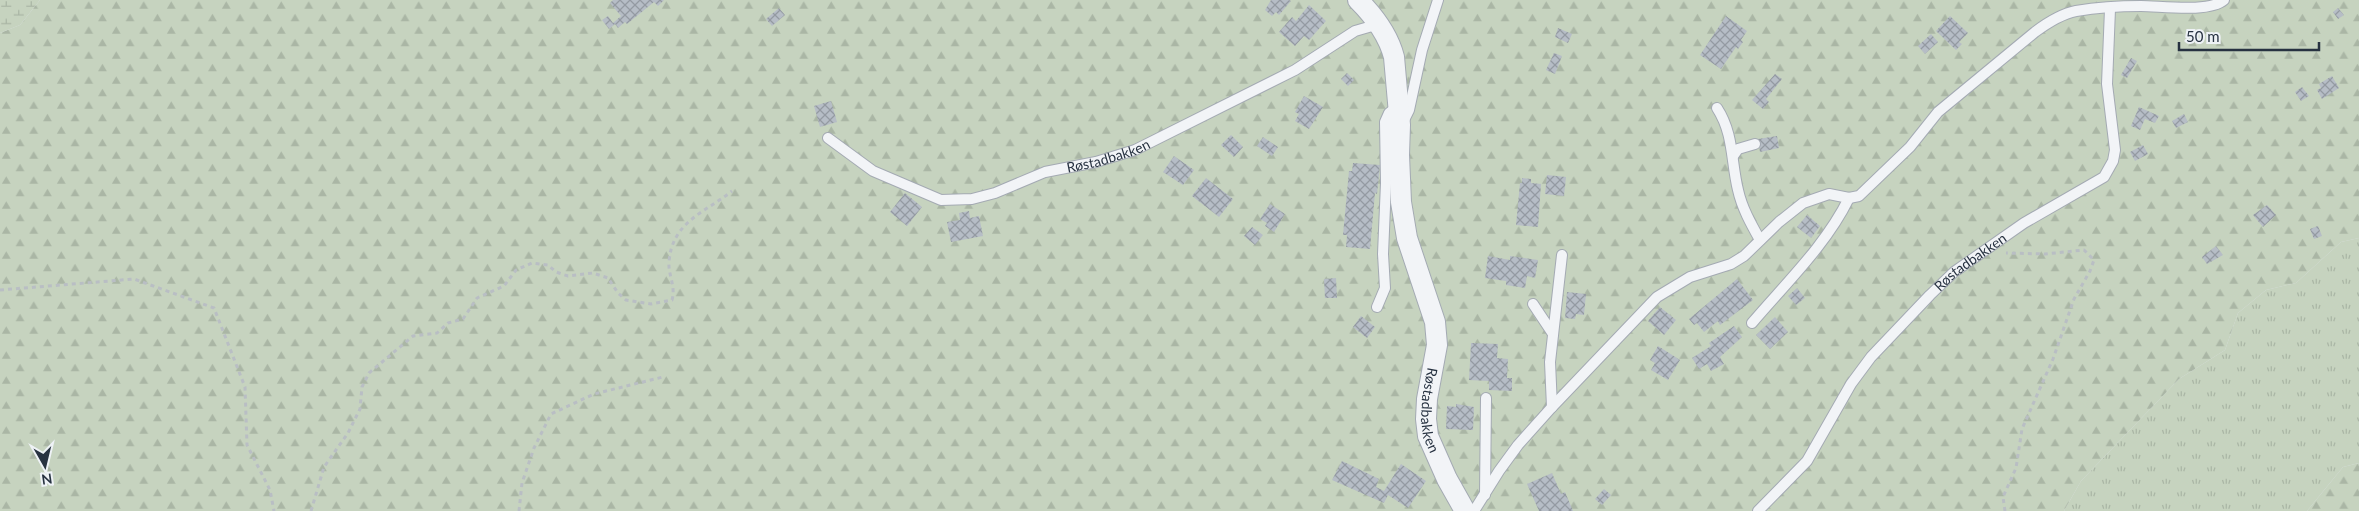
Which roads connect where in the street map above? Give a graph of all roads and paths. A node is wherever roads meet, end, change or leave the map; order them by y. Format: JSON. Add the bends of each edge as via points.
{"nodes":[{"id":1,"x":1358,"y":0,"type":"edge"},
{"id":2,"x":1438,"y":0,"type":"edge"},
{"id":3,"x":2224,"y":0,"type":"edge"},
{"id":4,"x":2110,"y":9,"type":"junction"},
{"id":5,"x":1379,"y":24,"type":"junction"},
{"id":6,"x":1717,"y":108,"type":"dead end"},
{"id":7,"x":1399,"y":116,"type":"junction"},
{"id":8,"x":828,"y":138,"type":"dead end"},
{"id":9,"x":1755,"y":144,"type":"dead end"},
{"id":10,"x":1733,"y":156,"type":"junction"},
{"id":11,"x":732,"y":191,"type":"dead end"},
{"id":12,"x":1849,"y":198,"type":"junction"},
{"id":13,"x":1760,"y":240,"type":"junction"},
{"id":14,"x":1981,"y":253,"type":"junction"},
{"id":15,"x":1562,"y":254,"type":"dead end"},
{"id":16,"x":0,"y":290,"type":"edge"},
{"id":17,"x":1533,"y":304,"type":"dead end"},
{"id":18,"x":1377,"y":307,"type":"dead end"},
{"id":19,"x":1752,"y":323,"type":"dead end"},
{"id":20,"x":1553,"y":334,"type":"junction"},
{"id":21,"x":663,"y":377,"type":"dead end"},
{"id":22,"x":1486,"y":398,"type":"dead end"},
{"id":23,"x":1552,"y":407,"type":"junction"},
{"id":24,"x":1485,"y":496,"type":"junction"},
{"id":25,"x":274,"y":511,"type":"edge"},
{"id":26,"x":311,"y":511,"type":"edge"},
{"id":27,"x":519,"y":511,"type":"edge"},
{"id":28,"x":1465,"y":511,"type":"edge"},
{"id":29,"x":1474,"y":511,"type":"edge"},
{"id":30,"x":1758,"y":511,"type":"edge"},
{"id":31,"x":2005,"y":511,"type":"edge"}],
"edges":[{"from":1,"to":5,"type":"street","name":"Røstadbakken"},
{"from":2,"to":7,"type":"lane","name":"Røstadbakken","via":[[1422,50],[1409,110]]},
{"from":3,"to":4,"type":"lane","via":[[2215,6],[2203,7]]},
{"from":4,"to":12,"type":"lane","via":[[2070,13],[2035,32],[1938,112],[1870,187],[1859,196]]},
{"from":4,"to":14,"type":"lane","name":"Røstadbakken","via":[[2107,84],[2114,125],[2114,160],[2096,184],[2024,223]]},
{"from":5,"to":7,"type":"street","name":"Røstadbakken","via":[[1394,57]]},
{"from":5,"to":8,"type":"lane","name":"Røstadbakken","via":[[1355,32],[1295,70],[1136,150],[1045,172],[972,199],[941,200],[873,171]]},
{"from":6,"to":10,"type":"lane","via":[[1730,135]]},
{"from":7,"to":18,"type":"lane","name":"Røstadbakken","via":[[1390,113],[1385,122],[1385,288]]},
{"from":7,"to":28,"type":"street","name":"Røstadbakken","via":[[1399,177],[1407,238],[1428,298],[1437,345],[1427,400],[1428,436]]},
{"from":9,"to":10,"type":"lane","via":[[1738,149]]},
{"from":10,"to":13,"type":"lane","via":[[1738,190]]},
{"from":11,"to":26,"type":"path","via":[[687,222],[677,234],[671,247],[669,265],[675,291],[672,300],[651,304],[626,300],[608,278],[593,273],[568,276],[548,265],[532,263],[516,270],[504,286],[477,298],[462,319],[448,323],[437,333],[413,336],[369,373],[362,387],[360,409],[324,467]]},
{"from":12,"to":13,"type":"lane","via":[[1829,194],[1803,203]]},
{"from":12,"to":19,"type":"lane","via":[[1820,245]]},
{"from":13,"to":23,"type":"lane","via":[[1731,264],[1690,277],[1657,297]]},
{"from":14,"to":30,"type":"lane","name":"Røstadbakken","via":[[1954,272],[1870,357],[1807,461]]},
{"from":14,"to":31,"type":"path","via":[[2045,254],[2084,250],[2094,260],[2074,300],[2053,359],[2022,429],[2016,468],[2004,497]]},
{"from":15,"to":20,"type":"lane"},
{"from":16,"to":25,"type":"path","via":[[134,279],[214,308],[245,388],[247,445],[270,490]]},
{"from":17,"to":20,"type":"lane"},
{"from":20,"to":23,"type":"lane","via":[[1550,362]]},
{"from":21,"to":27,"type":"path","via":[[594,394],[551,414],[522,483]]},
{"from":22,"to":24,"type":"lane"},
{"from":23,"to":24,"type":"lane","via":[[1504,464]]},
{"from":24,"to":29,"type":"lane"}]}
